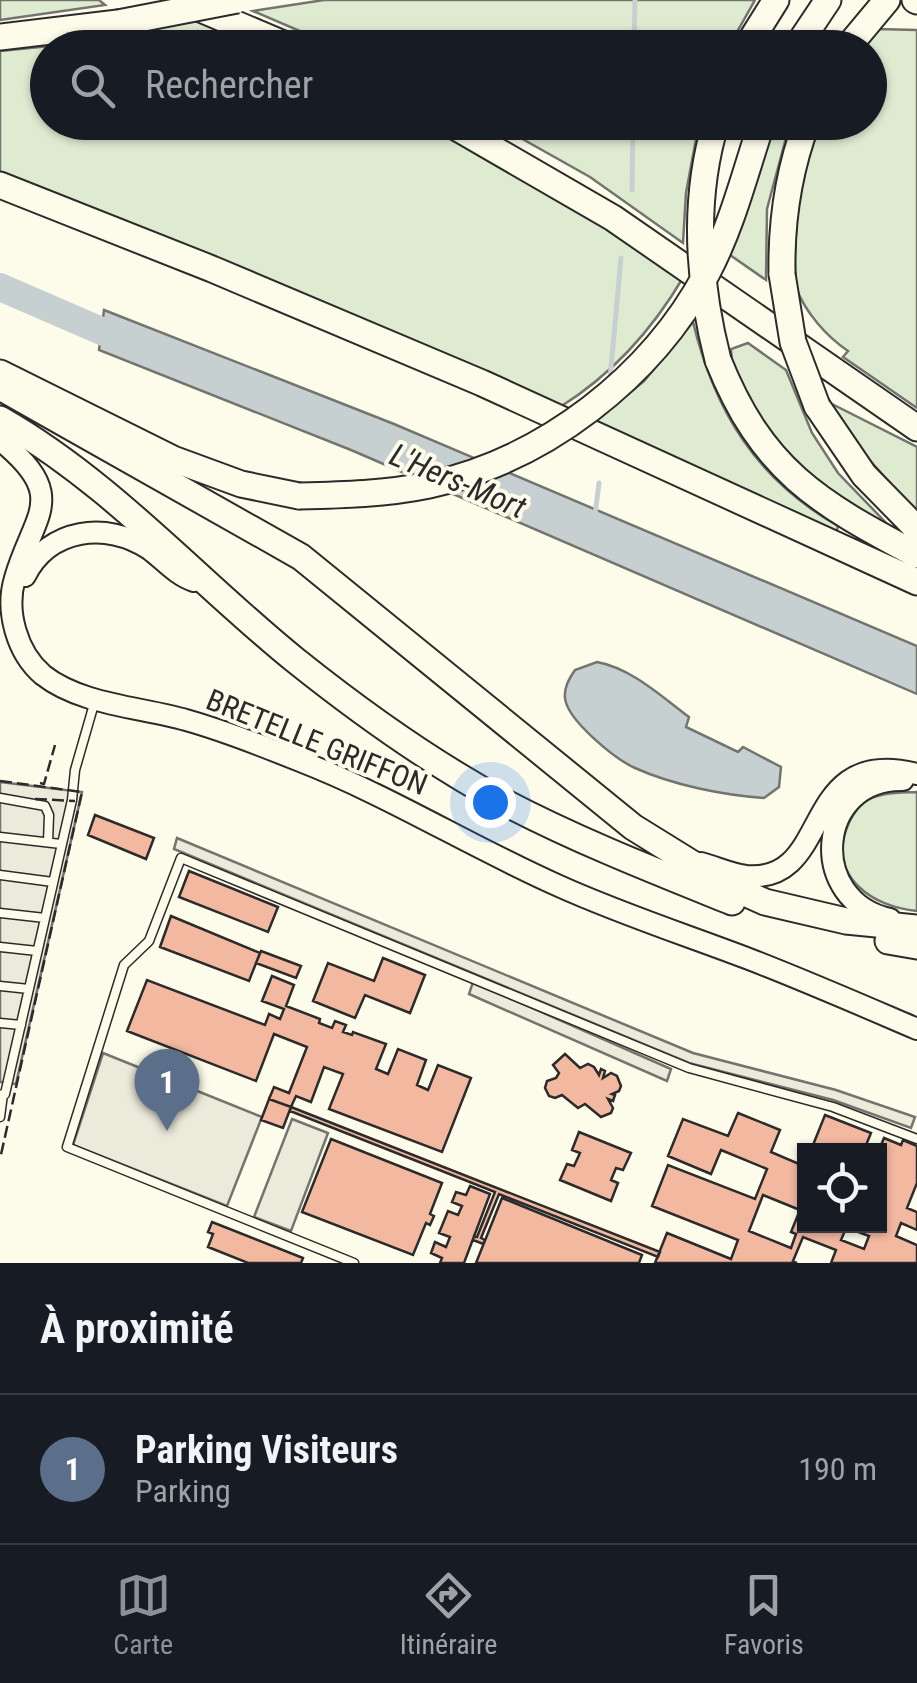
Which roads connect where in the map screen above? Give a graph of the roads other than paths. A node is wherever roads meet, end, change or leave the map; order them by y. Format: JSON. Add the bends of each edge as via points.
{"nodes":[{"id":1,"x":180,"y":0,"type":"edge"},
{"id":2,"x":237,"y":0,"type":"edge"},
{"id":3,"x":776,"y":0,"type":"edge"},
{"id":4,"x":828,"y":0,"type":"edge"},
{"id":5,"x":887,"y":0,"type":"edge"},
{"id":6,"x":59,"y":30,"type":"edge"},
{"id":7,"x":250,"y":30,"type":"edge"},
{"id":8,"x":757,"y":30,"type":"edge"},
{"id":9,"x":808,"y":30,"type":"edge"},
{"id":10,"x":861,"y":30,"type":"edge"},
{"id":11,"x":30,"y":33,"type":"edge"},
{"id":12,"x":0,"y":37,"type":"edge"},
{"id":13,"x":478,"y":140,"type":"edge"},
{"id":14,"x":712,"y":140,"type":"edge"},
{"id":15,"x":756,"y":140,"type":"edge"},
{"id":16,"x":801,"y":140,"type":"edge"},
{"id":17,"x":0,"y":186,"type":"edge"},
{"id":18,"x":0,"y":374,"type":"edge"},
{"id":19,"x":0,"y":386,"type":"edge"},
{"id":20,"x":0,"y":419,"type":"edge"},
{"id":21,"x":917,"y":428,"type":"edge"},
{"id":22,"x":0,"y":440,"type":"edge"},
{"id":23,"x":917,"y":529,"type":"edge"},
{"id":24,"x":917,"y":555,"type":"edge"},
{"id":25,"x":917,"y":582,"type":"edge"},
{"id":26,"x":217,"y":590,"type":"junction"},
{"id":27,"x":13,"y":600,"type":"junction"},
{"id":28,"x":95,"y":698,"type":"junction"},
{"id":29,"x":917,"y":778,"type":"edge"},
{"id":30,"x":0,"y":798,"type":"edge"},
{"id":31,"x":0,"y":837,"type":"edge"},
{"id":32,"x":48,"y":842,"type":"junction"},
{"id":33,"x":62,"y":844,"type":"junction"},
{"id":34,"x":688,"y":859,"type":"junction"},
{"id":35,"x":0,"y":876,"type":"edge"},
{"id":36,"x":53,"y":882,"type":"junction"},
{"id":37,"x":0,"y":913,"type":"edge"},
{"id":38,"x":44,"y":918,"type":"junction"},
{"id":39,"x":917,"y":926,"type":"edge"},
{"id":40,"x":917,"y":943,"type":"edge"},
{"id":41,"x":0,"y":947,"type":"edge"},
{"id":42,"x":38,"y":951,"type":"junction"},
{"id":43,"x":0,"y":986,"type":"edge"},
{"id":44,"x":29,"y":989,"type":"junction"},
{"id":45,"x":0,"y":1022,"type":"edge"},
{"id":46,"x":21,"y":1025,"type":"junction"},
{"id":47,"x":917,"y":1029,"type":"edge"},
{"id":48,"x":0,"y":1066,"type":"edge"},
{"id":49,"x":11,"y":1068,"type":"junction"},
{"id":50,"x":2,"y":1094,"type":"edge"},
{"id":51,"x":0,"y":1117,"type":"edge"},
{"id":52,"x":917,"y":1140,"type":"edge"},
{"id":53,"x":354,"y":1263,"type":"edge"}],
"edges":[{"from":1,"to":7,"type":"highway"},
{"from":2,"to":6,"type":"highway","bridge":true},
{"from":3,"to":8,"type":"highway"},
{"from":4,"to":9,"type":"highway"},
{"from":5,"to":10,"type":"highway"},
{"from":11,"to":12,"type":"highway","bridge":true},
{"from":13,"to":21,"type":"highway","via":[[613,218]]},
{"from":14,"to":24,"type":"highway","bridge":true,"via":[[702,193],[701,277],[718,360],[753,433],[782,469],[835,510]]},
{"from":15,"to":18,"type":"highway","bridge":true,"via":[[708,272],[656,347],[606,396],[552,435],[456,477],[394,490],[299,496],[241,484],[173,459]]},
{"from":16,"to":23,"type":"highway","bridge":true,"via":[[785,206],[782,274],[793,342],[818,406],[864,476]]},
{"from":17,"to":25,"type":"highway","via":[[465,376]]},
{"from":19,"to":34,"type":"highway","via":[[301,557],[558,769]]},
{"from":20,"to":26,"type":"highway","via":[[84,476]]},
{"from":22,"to":27,"type":"main road","name":"BRETELLE GRIFFON","via":[[28,467],[42,498]]},
{"from":26,"to":27,"type":"main road","via":[[184,578],[124,536],[84,531],[45,551]]},
{"from":26,"to":40,"type":"highway","via":[[371,719],[501,800],[758,912],[832,932]]},
{"from":27,"to":28,"type":"main road","name":"BRETELLE GRIFFON","via":[[20,646],[32,664],[64,688]]},
{"from":28,"to":33,"type":"lane"},
{"from":28,"to":47,"type":"main road","name":"BRETELLE GRIFFON","via":[[204,725],[302,761],[557,885]]},
{"from":29,"to":34,"type":"main road","via":[[874,770],[850,779],[832,794],[802,853],[768,873],[749,876]]},
{"from":29,"to":39,"type":"main road","via":[[869,787],[846,805],[830,852],[851,897],[884,918]]},
{"from":30,"to":32,"type":"lane","via":[[45,806]]},
{"from":31,"to":32,"type":"lane"},
{"from":32,"to":33,"type":"lane"},
{"from":33,"to":36,"type":"lane"},
{"from":34,"to":39,"type":"highway","via":[[765,902],[846,922]]},
{"from":35,"to":36,"type":"lane"},
{"from":36,"to":38,"type":"lane"},
{"from":37,"to":38,"type":"lane"},
{"from":38,"to":42,"type":"lane"},
{"from":41,"to":42,"type":"lane"},
{"from":42,"to":44,"type":"lane"},
{"from":43,"to":44,"type":"lane"},
{"from":44,"to":46,"type":"lane"},
{"from":45,"to":46,"type":"lane"},
{"from":46,"to":49,"type":"lane"},
{"from":48,"to":49,"type":"lane"},
{"from":49,"to":50,"type":"lane"},
{"from":50,"to":51,"type":"lane"},
{"from":52,"to":53,"type":"lane","via":[[833,1107],[689,1068],[181,858],[149,941],[124,964],[67,1147]]}]}
